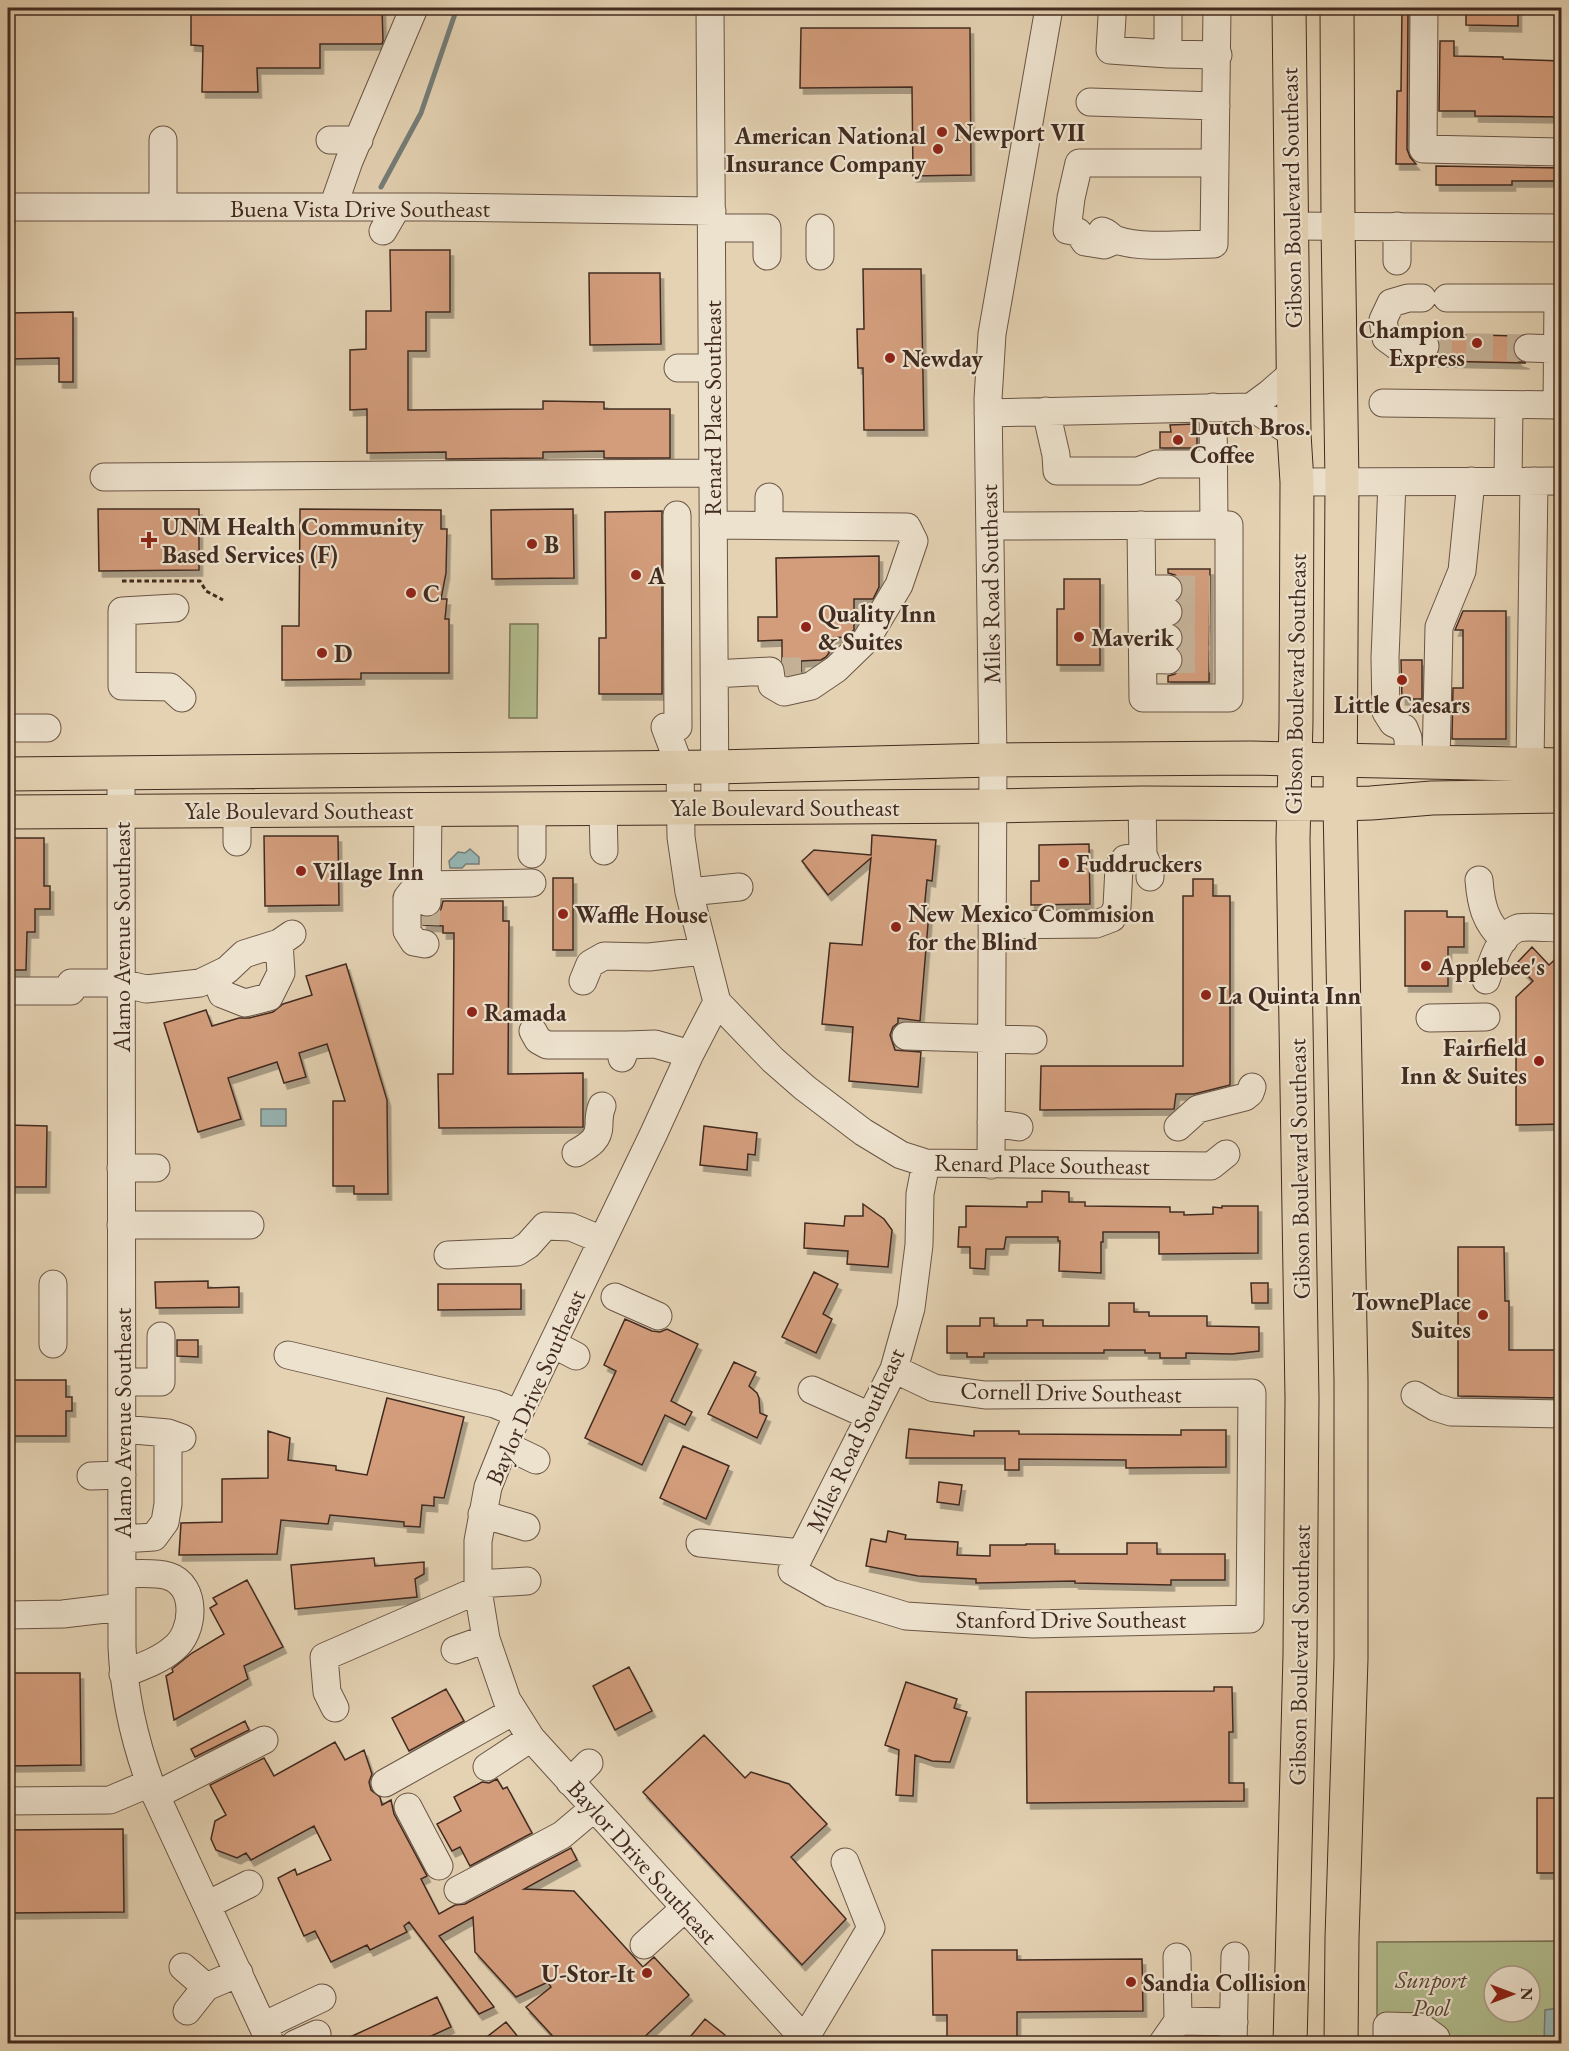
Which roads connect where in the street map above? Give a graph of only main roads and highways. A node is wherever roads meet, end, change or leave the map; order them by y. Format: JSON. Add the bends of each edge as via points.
{"nodes":[{"id":1,"x":1289,"y":8,"type":"edge"},
{"id":2,"x":1337,"y":8,"type":"edge"},
{"id":3,"x":1294,"y":759,"type":"junction"},
{"id":4,"x":1340,"y":760,"type":"junction"},
{"id":5,"x":1562,"y":765,"type":"edge"},
{"id":6,"x":8,"y":774,"type":"edge"},
{"id":7,"x":1562,"y":796,"type":"edge"},
{"id":8,"x":1294,"y":804,"type":"junction"},
{"id":9,"x":1340,"y":804,"type":"junction"},
{"id":10,"x":8,"y":812,"type":"edge"},
{"id":11,"x":1290,"y":2043,"type":"edge"},
{"id":12,"x":1341,"y":2043,"type":"edge"}],
"edges":[{"from":1,"to":3,"type":"main road","name":"Gibson Boulevard Southeast","via":[[1296,482]]},
{"from":2,"to":4,"type":"main road","name":"Gibson Boulevard Southeast","via":[[1342,482]]},
{"from":3,"to":4,"type":"main road","name":"Yale Boulevard Southeast"},
{"from":3,"to":6,"type":"main road","name":"Yale Boulevard Southeast"},
{"from":3,"to":8,"type":"main road","name":"Gibson Boulevard Southeast"},
{"from":4,"to":5,"type":"main road","name":"Yale Boulevard Southeast"},
{"from":4,"to":9,"type":"main road","name":"Gibson Boulevard Southeast"},
{"from":7,"to":9,"type":"main road","name":"Yale Boulevard Southeast"},
{"from":8,"to":9,"type":"main road","name":"Yale Boulevard Southeast"},
{"from":8,"to":10,"type":"main road","name":"Yale Boulevard Southeast","via":[[428,810],[367,821],[237,826],[121,811]]},
{"from":8,"to":11,"type":"main road","name":"Gibson Boulevard Southeast","via":[[1302,1409]]},
{"from":9,"to":12,"type":"main road","name":"Gibson Boulevard Southeast","via":[[1351,1380],[1350,1659]]}]}
